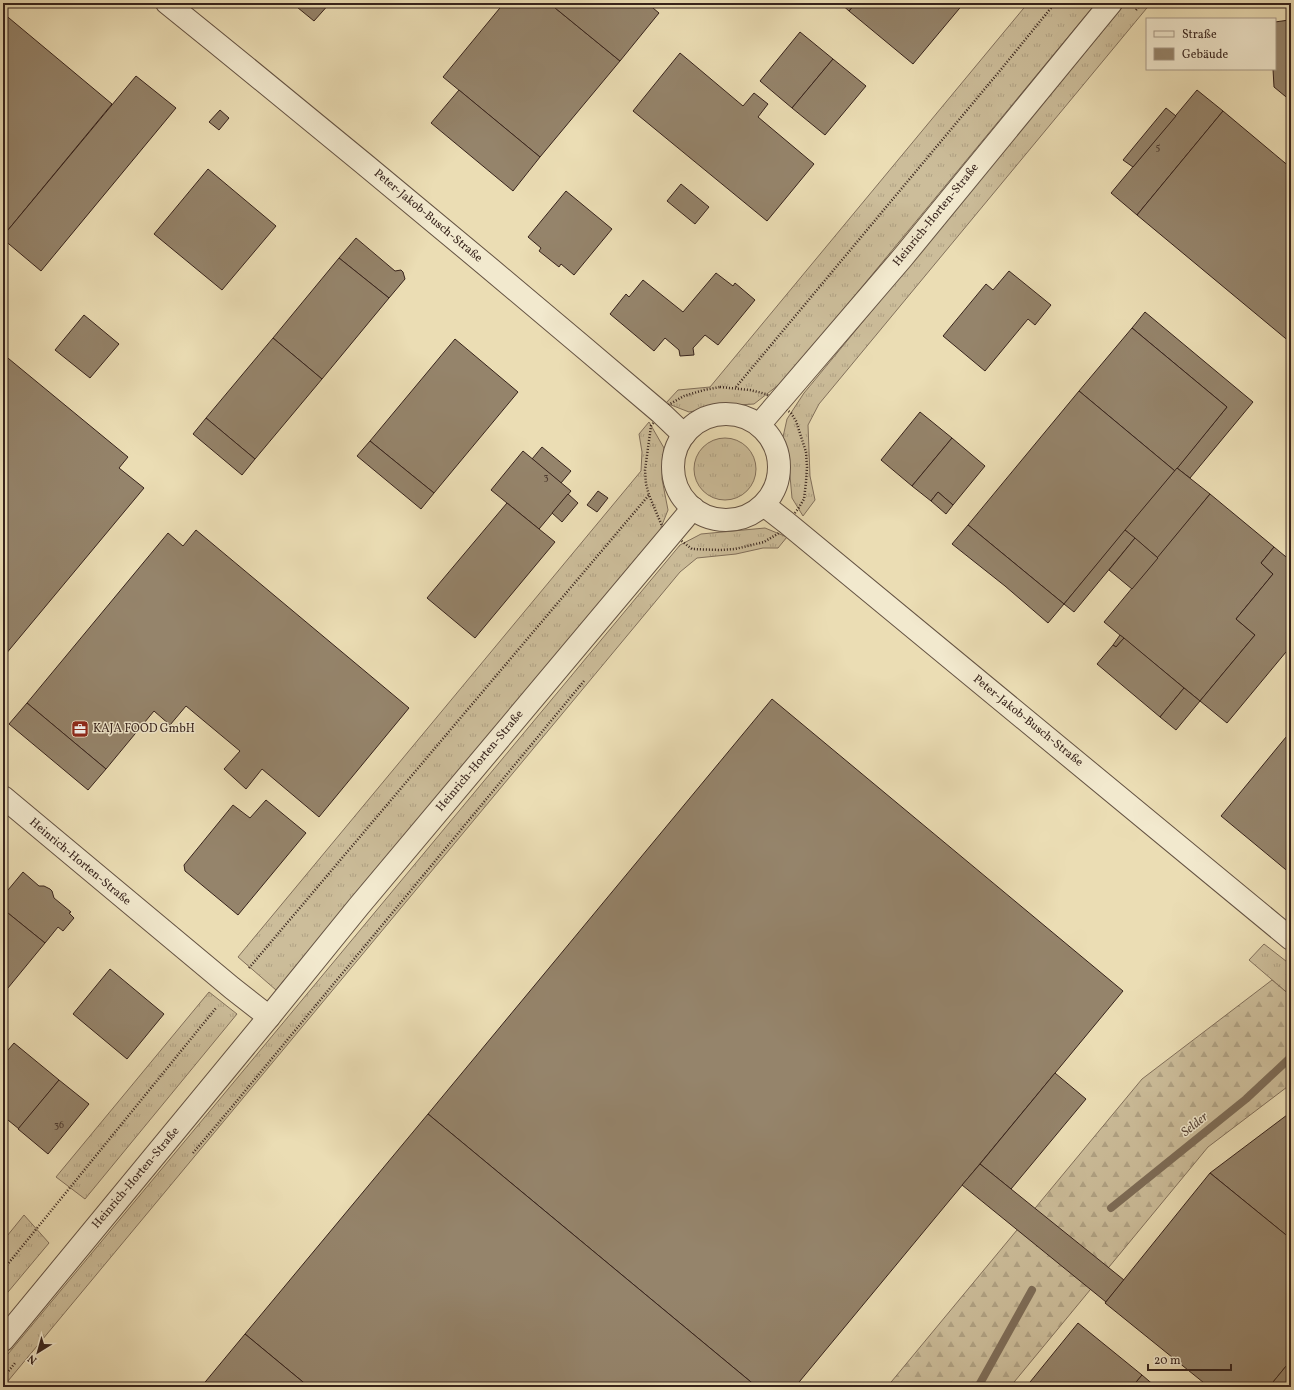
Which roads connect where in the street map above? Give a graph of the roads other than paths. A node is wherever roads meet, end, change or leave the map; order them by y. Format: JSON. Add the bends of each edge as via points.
{"nodes":[{"id":1,"x":167,"y":3,"type":"edge"},
{"id":2,"x":1111,"y":3,"type":"edge"},
{"id":3,"x":759,"y":425,"type":"junction"},
{"id":4,"x":684,"y":435,"type":"junction"},
{"id":5,"x":764,"y":505,"type":"junction"},
{"id":6,"x":693,"y":508,"type":"junction"},
{"id":7,"x":3,"y":797,"type":"edge"},
{"id":8,"x":1291,"y":939,"type":"edge"},
{"id":9,"x":269,"y":1017,"type":"junction"},
{"id":10,"x":3,"y":1340,"type":"edge"}],
"edges":[{"from":1,"to":4,"type":"street","name":"Peter-Jakob-Busch-Straße","via":[[435,222]]},
{"from":2,"to":3,"type":"street","name":"Heinrich-Horten-Straße","via":[[903,257]]},
{"from":3,"to":4,"type":"street","via":[[744,417],[728,414],[711,416],[696,423]]},
{"from":3,"to":5,"type":"street","via":[[770,436],[780,464],[779,479]]},
{"from":4,"to":6,"type":"street","via":[[676,449],[673,465],[675,482],[682,496]]},
{"from":5,"to":6,"type":"street","via":[[751,514],[737,519],[721,520],[706,516]]},
{"from":5,"to":8,"type":"street","name":"Peter-Jakob-Busch-Straße"},
{"from":6,"to":9,"type":"street","name":"Heinrich-Horten-Straße"},
{"from":7,"to":9,"type":"street","name":"Heinrich-Horten-Straße"},
{"from":9,"to":10,"type":"street","name":"Heinrich-Horten-Straße"}]}
